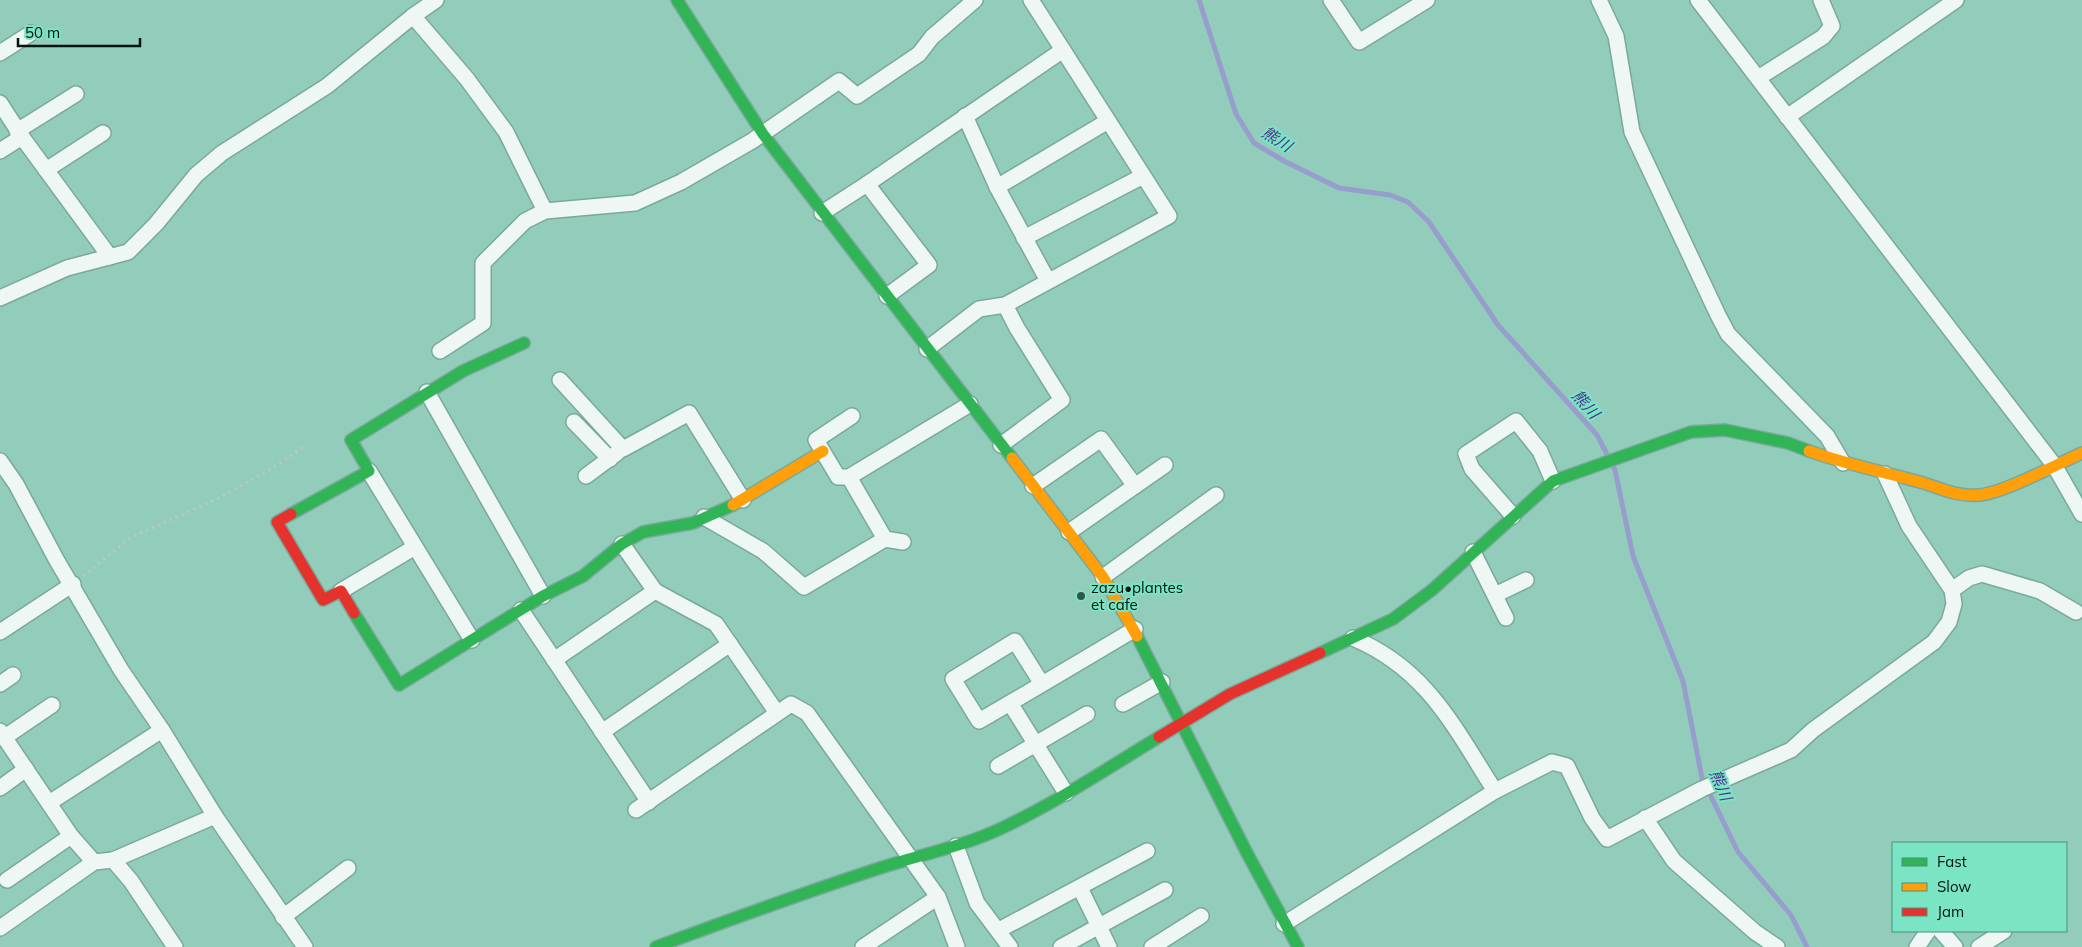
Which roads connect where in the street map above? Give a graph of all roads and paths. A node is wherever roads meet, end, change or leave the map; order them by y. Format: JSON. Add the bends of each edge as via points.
{"nodes":[{"id":1,"x":436,"y":0,"type":"edge"},
{"id":2,"x":677,"y":0,"type":"edge"},
{"id":3,"x":975,"y":0,"type":"edge"},
{"id":4,"x":1031,"y":0,"type":"edge"},
{"id":5,"x":1331,"y":0,"type":"edge"},
{"id":6,"x":1426,"y":0,"type":"edge"},
{"id":7,"x":1599,"y":0,"type":"edge"},
{"id":8,"x":1698,"y":0,"type":"edge"},
{"id":9,"x":1821,"y":0,"type":"edge"},
{"id":10,"x":1956,"y":0,"type":"edge"},
{"id":11,"x":413,"y":16,"type":"junction"},
{"id":12,"x":31,"y":33,"type":"dead end"},
{"id":13,"x":1062,"y":50,"type":"junction"},
{"id":14,"x":0,"y":53,"type":"edge"},
{"id":15,"x":1758,"y":78,"type":"junction"},
{"id":16,"x":76,"y":94,"type":"dead end"},
{"id":17,"x":0,"y":104,"type":"edge"},
{"id":18,"x":965,"y":116,"type":"junction"},
{"id":19,"x":1788,"y":117,"type":"junction"},
{"id":20,"x":1108,"y":121,"type":"junction"},
{"id":21,"x":103,"y":133,"type":"dead end"},
{"id":22,"x":20,"y":134,"type":"junction"},
{"id":23,"x":763,"y":134,"type":"junction"},
{"id":24,"x":0,"y":151,"type":"edge"},
{"id":25,"x":46,"y":170,"type":"junction"},
{"id":26,"x":1143,"y":176,"type":"junction"},
{"id":27,"x":867,"y":184,"type":"junction"},
{"id":28,"x":997,"y":187,"type":"junction"},
{"id":29,"x":545,"y":211,"type":"junction"},
{"id":30,"x":822,"y":213,"type":"junction"},
{"id":31,"x":1024,"y":238,"type":"junction"},
{"id":32,"x":110,"y":257,"type":"junction"},
{"id":33,"x":1048,"y":281,"type":"junction"},
{"id":34,"x":886,"y":296,"type":"junction"},
{"id":35,"x":0,"y":298,"type":"edge"},
{"id":36,"x":1005,"y":305,"type":"junction"},
{"id":37,"x":524,"y":343,"type":"dead end"},
{"id":38,"x":927,"y":349,"type":"junction"},
{"id":39,"x":440,"y":351,"type":"dead end"},
{"id":40,"x":560,"y":380,"type":"dead end"},
{"id":41,"x":427,"y":392,"type":"junction"},
{"id":42,"x":970,"y":404,"type":"junction"},
{"id":43,"x":852,"y":416,"type":"dead end"},
{"id":44,"x":574,"y":422,"type":"dead end"},
{"id":45,"x":306,"y":445,"type":"dead end"},
{"id":46,"x":1001,"y":445,"type":"junction"},
{"id":47,"x":622,"y":449,"type":"junction"},
{"id":48,"x":823,"y":451,"type":"junction"},
{"id":49,"x":2082,"y":453,"type":"edge"},
{"id":50,"x":610,"y":459,"type":"junction"},
{"id":51,"x":0,"y":461,"type":"edge"},
{"id":52,"x":1844,"y":463,"type":"junction"},
{"id":53,"x":1165,"y":465,"type":"dead end"},
{"id":54,"x":2054,"y":465,"type":"junction"},
{"id":55,"x":369,"y":471,"type":"junction"},
{"id":56,"x":1885,"y":474,"type":"junction"},
{"id":57,"x":586,"y":476,"type":"dead end"},
{"id":58,"x":849,"y":477,"type":"junction"},
{"id":59,"x":1553,"y":481,"type":"junction"},
{"id":60,"x":1033,"y":486,"type":"junction"},
{"id":61,"x":1135,"y":486,"type":"junction"},
{"id":62,"x":1216,"y":495,"type":"dead end"},
{"id":63,"x":742,"y":500,"type":"junction"},
{"id":64,"x":2082,"y":514,"type":"edge"},
{"id":65,"x":1513,"y":516,"type":"junction"},
{"id":66,"x":704,"y":517,"type":"junction"},
{"id":67,"x":1069,"y":532,"type":"junction"},
{"id":68,"x":885,"y":539,"type":"junction"},
{"id":69,"x":903,"y":542,"type":"dead end"},
{"id":70,"x":622,"y":544,"type":"junction"},
{"id":71,"x":415,"y":547,"type":"junction"},
{"id":72,"x":1473,"y":552,"type":"junction"},
{"id":73,"x":1103,"y":577,"type":"junction"},
{"id":74,"x":1526,"y":580,"type":"dead end"},
{"id":75,"x":73,"y":584,"type":"junction"},
{"id":76,"x":1952,"y":590,"type":"junction"},
{"id":77,"x":341,"y":591,"type":"junction"},
{"id":78,"x":656,"y":591,"type":"junction"},
{"id":79,"x":1495,"y":595,"type":"junction"},
{"id":80,"x":542,"y":596,"type":"junction"},
{"id":81,"x":521,"y":610,"type":"junction"},
{"id":82,"x":2076,"y":612,"type":"dead end"},
{"id":83,"x":1506,"y":618,"type":"dead end"},
{"id":84,"x":1135,"y":629,"type":"junction"},
{"id":85,"x":0,"y":632,"type":"edge"},
{"id":86,"x":1353,"y":638,"type":"junction"},
{"id":87,"x":472,"y":640,"type":"junction"},
{"id":88,"x":730,"y":644,"type":"junction"},
{"id":89,"x":554,"y":660,"type":"junction"},
{"id":90,"x":13,"y":675,"type":"dead end"},
{"id":91,"x":1162,"y":682,"type":"junction"},
{"id":92,"x":0,"y":684,"type":"edge"},
{"id":93,"x":1042,"y":684,"type":"junction"},
{"id":94,"x":1010,"y":703,"type":"junction"},
{"id":95,"x":1123,"y":704,"type":"dead end"},
{"id":96,"x":52,"y":705,"type":"dead end"},
{"id":97,"x":777,"y":713,"type":"junction"},
{"id":98,"x":1087,"y":714,"type":"dead end"},
{"id":99,"x":1181,"y":722,"type":"junction"},
{"id":100,"x":162,"y":730,"type":"junction"},
{"id":101,"x":602,"y":732,"type":"junction"},
{"id":102,"x":1,"y":733,"type":"edge"},
{"id":103,"x":1036,"y":745,"type":"junction"},
{"id":104,"x":998,"y":766,"type":"dead end"},
{"id":105,"x":26,"y":769,"type":"junction"},
{"id":106,"x":0,"y":788,"type":"edge"},
{"id":107,"x":1495,"y":791,"type":"junction"},
{"id":108,"x":1066,"y":793,"type":"junction"},
{"id":109,"x":49,"y":803,"type":"junction"},
{"id":110,"x":215,"y":816,"type":"junction"},
{"id":111,"x":1645,"y":818,"type":"junction"},
{"id":112,"x":71,"y":836,"type":"junction"},
{"id":113,"x":956,"y":846,"type":"junction"},
{"id":114,"x":1147,"y":851,"type":"dead end"},
{"id":115,"x":910,"y":858,"type":"junction"},
{"id":116,"x":113,"y":860,"type":"junction"},
{"id":117,"x":94,"y":862,"type":"junction"},
{"id":118,"x":348,"y":868,"type":"dead end"},
{"id":119,"x":6,"y":880,"type":"dead end"},
{"id":120,"x":1080,"y":888,"type":"junction"},
{"id":121,"x":1165,"y":890,"type":"dead end"},
{"id":122,"x":938,"y":897,"type":"junction"},
{"id":123,"x":283,"y":916,"type":"junction"},
{"id":124,"x":1201,"y":916,"type":"dead end"},
{"id":125,"x":1284,"y":924,"type":"junction"},
{"id":126,"x":1099,"y":927,"type":"junction"},
{"id":127,"x":0,"y":928,"type":"edge"},
{"id":128,"x":999,"y":930,"type":"junction"},
{"id":129,"x":1927,"y":932,"type":"edge"},
{"id":130,"x":1942,"y":932,"type":"edge"},
{"id":131,"x":2002,"y":932,"type":"edge"},
{"id":132,"x":175,"y":947,"type":"edge"},
{"id":133,"x":305,"y":947,"type":"edge"},
{"id":134,"x":656,"y":947,"type":"edge"},
{"id":135,"x":863,"y":947,"type":"edge"},
{"id":136,"x":957,"y":947,"type":"edge"},
{"id":137,"x":1010,"y":947,"type":"edge"},
{"id":138,"x":1060,"y":947,"type":"edge"},
{"id":139,"x":1109,"y":947,"type":"edge"},
{"id":140,"x":1152,"y":947,"type":"edge"},
{"id":141,"x":1298,"y":947,"type":"edge"},
{"id":142,"x":1777,"y":947,"type":"edge"},
{"id":143,"x":1917,"y":947,"type":"edge"},
{"id":144,"x":1955,"y":947,"type":"edge"},
{"id":145,"x":1979,"y":947,"type":"edge"}],
"edges":[{"from":1,"to":11,"type":"street"},
{"from":2,"to":23,"type":"street"},
{"from":3,"to":23,"type":"street","via":[[932,37],[919,54],[857,96],[839,81]]},
{"from":4,"to":13,"type":"street"},
{"from":5,"to":6,"type":"street","via":[[1359,42]]},
{"from":7,"to":52,"type":"street","via":[[1616,36],[1632,132],[1728,334],[1827,436]]},
{"from":8,"to":15,"type":"street"},
{"from":9,"to":15,"type":"street","via":[[1832,26],[1823,37]]},
{"from":10,"to":19,"type":"street"},
{"from":11,"to":29,"type":"street","via":[[467,79],[506,132]]},
{"from":11,"to":32,"type":"street","via":[[327,86],[222,153],[196,176],[128,252]]},
{"from":12,"to":14,"type":"street"},
{"from":13,"to":18,"type":"street"},
{"from":13,"to":20,"type":"street"},
{"from":15,"to":19,"type":"street"},
{"from":16,"to":22,"type":"street"},
{"from":17,"to":22,"type":"street"},
{"from":18,"to":27,"type":"street"},
{"from":18,"to":28,"type":"street"},
{"from":19,"to":54,"type":"street"},
{"from":20,"to":26,"type":"street"},
{"from":20,"to":28,"type":"street"},
{"from":21,"to":25,"type":"street"},
{"from":22,"to":24,"type":"street"},
{"from":22,"to":25,"type":"street"},
{"from":23,"to":29,"type":"street","via":[[681,182],[636,203]]},
{"from":23,"to":30,"type":"street"},
{"from":25,"to":32,"type":"street"},
{"from":26,"to":31,"type":"street"},
{"from":26,"to":33,"type":"street","via":[[1169,216]]},
{"from":27,"to":30,"type":"street"},
{"from":27,"to":34,"type":"street","via":[[929,265]]},
{"from":28,"to":31,"type":"street"},
{"from":29,"to":39,"type":"street","via":[[526,221],[483,263],[483,323]]},
{"from":30,"to":34,"type":"street"},
{"from":31,"to":33,"type":"street"},
{"from":32,"to":35,"type":"street","via":[[67,268]]},
{"from":33,"to":36,"type":"street"},
{"from":34,"to":38,"type":"street"},
{"from":36,"to":38,"type":"street","via":[[979,309]]},
{"from":36,"to":46,"type":"street","via":[[1062,400]]},
{"from":37,"to":41,"type":"street","via":[[463,371]]},
{"from":38,"to":42,"type":"street"},
{"from":40,"to":47,"type":"street"},
{"from":41,"to":55,"type":"street","via":[[351,440]]},
{"from":41,"to":80,"type":"street"},
{"from":42,"to":46,"type":"street"},
{"from":42,"to":58,"type":"street"},
{"from":43,"to":48,"type":"street","via":[[816,440]]},
{"from":44,"to":50,"type":"street"},
{"from":45,"to":75,"type":"path","via":[[217,499],[130,538]]},
{"from":46,"to":60,"type":"street"},
{"from":47,"to":50,"type":"street"},
{"from":47,"to":63,"type":"street","via":[[689,413]]},
{"from":48,"to":58,"type":"street","via":[[838,477]]},
{"from":48,"to":63,"type":"street"},
{"from":49,"to":54,"type":"street"},
{"from":50,"to":57,"type":"street"},
{"from":51,"to":75,"type":"street"},
{"from":52,"to":56,"type":"street"},
{"from":52,"to":59,"type":"street","via":[[1788,443],[1724,430],[1691,432]]},
{"from":53,"to":61,"type":"street"},
{"from":54,"to":56,"type":"street","via":[[1980,495],[1953,494]]},
{"from":54,"to":64,"type":"street"},
{"from":55,"to":71,"type":"street"},
{"from":55,"to":77,"type":"street","via":[[277,522],[323,600]]},
{"from":56,"to":76,"type":"street","via":[[1908,526]]},
{"from":58,"to":68,"type":"street"},
{"from":59,"to":65,"type":"street"},
{"from":59,"to":65,"type":"street","via":[[1540,451],[1516,421],[1466,454],[1472,469]]},
{"from":60,"to":61,"type":"street","via":[[1101,438]]},
{"from":60,"to":67,"type":"street"},
{"from":61,"to":67,"type":"street"},
{"from":62,"to":73,"type":"street"},
{"from":63,"to":66,"type":"street"},
{"from":65,"to":72,"type":"street"},
{"from":66,"to":68,"type":"street","via":[[763,552],[804,587]]},
{"from":66,"to":70,"type":"street","via":[[693,523],[643,532]]},
{"from":67,"to":73,"type":"street"},
{"from":68,"to":69,"type":"street"},
{"from":70,"to":78,"type":"street"},
{"from":70,"to":80,"type":"street","via":[[583,576]]},
{"from":71,"to":77,"type":"street"},
{"from":71,"to":87,"type":"street"},
{"from":72,"to":79,"type":"street"},
{"from":72,"to":86,"type":"street","via":[[1394,620]]},
{"from":73,"to":84,"type":"street"},
{"from":74,"to":79,"type":"street"},
{"from":75,"to":85,"type":"street"},
{"from":75,"to":100,"type":"street","via":[[121,670]]},
{"from":76,"to":82,"type":"street","via":[[1969,578],[1982,574],[2040,591]]},
{"from":76,"to":111,"type":"street","via":[[1954,604],[1949,622],[1934,642],[1812,730],[1791,750]]},
{"from":77,"to":87,"type":"street","via":[[399,684]]},
{"from":78,"to":88,"type":"street","via":[[716,624]]},
{"from":78,"to":89,"type":"street"},
{"from":79,"to":83,"type":"street"},
{"from":80,"to":81,"type":"street"},
{"from":81,"to":87,"type":"street"},
{"from":81,"to":89,"type":"street"},
{"from":84,"to":91,"type":"street"},
{"from":84,"to":93,"type":"street"},
{"from":86,"to":99,"type":"street","via":[[1230,694]]},
{"from":86,"to":107,"type":"street","via":[[1374,646],[1422,684],[1441,706]]},
{"from":88,"to":97,"type":"street"},
{"from":88,"to":101,"type":"street"},
{"from":89,"to":101,"type":"street"},
{"from":90,"to":92,"type":"street"},
{"from":91,"to":95,"type":"street"},
{"from":91,"to":99,"type":"street"},
{"from":93,"to":94,"type":"street"},
{"from":93,"to":94,"type":"street","via":[[1014,641],[953,678],[978,721]]},
{"from":94,"to":103,"type":"street"},
{"from":96,"to":102,"type":"street"},
{"from":97,"to":101,"type":"street","via":[[642,806]]},
{"from":97,"to":115,"type":"street","via":[[791,704],[807,713]]},
{"from":98,"to":103,"type":"street"},
{"from":99,"to":108,"type":"street"},
{"from":99,"to":125,"type":"street"},
{"from":100,"to":109,"type":"street"},
{"from":100,"to":110,"type":"street"},
{"from":102,"to":105,"type":"street"},
{"from":103,"to":104,"type":"street"},
{"from":103,"to":108,"type":"street"},
{"from":105,"to":106,"type":"street"},
{"from":105,"to":109,"type":"street"},
{"from":107,"to":111,"type":"street","via":[[1552,762],[1566,766],[1592,818],[1607,839]]},
{"from":107,"to":125,"type":"street"},
{"from":108,"to":113,"type":"street","via":[[1002,828]]},
{"from":109,"to":112,"type":"street"},
{"from":110,"to":116,"type":"street"},
{"from":110,"to":123,"type":"street"},
{"from":111,"to":142,"type":"street","via":[[1674,861],[1755,932]]},
{"from":112,"to":117,"type":"street"},
{"from":112,"to":119,"type":"street"},
{"from":113,"to":115,"type":"street"},
{"from":113,"to":128,"type":"street","via":[[977,903]]},
{"from":114,"to":120,"type":"street"},
{"from":115,"to":122,"type":"street"},
{"from":115,"to":134,"type":"street"},
{"from":116,"to":117,"type":"street"},
{"from":116,"to":132,"type":"street"},
{"from":117,"to":127,"type":"street"},
{"from":118,"to":123,"type":"street"},
{"from":120,"to":126,"type":"street"},
{"from":120,"to":128,"type":"street"},
{"from":121,"to":126,"type":"street"},
{"from":122,"to":135,"type":"street"},
{"from":122,"to":136,"type":"street"},
{"from":123,"to":133,"type":"street"},
{"from":124,"to":140,"type":"street"},
{"from":125,"to":141,"type":"street"},
{"from":126,"to":138,"type":"street"},
{"from":126,"to":139,"type":"street"},
{"from":128,"to":137,"type":"street"},
{"from":129,"to":143,"type":"street"},
{"from":130,"to":144,"type":"street"},
{"from":131,"to":145,"type":"street"}]}
